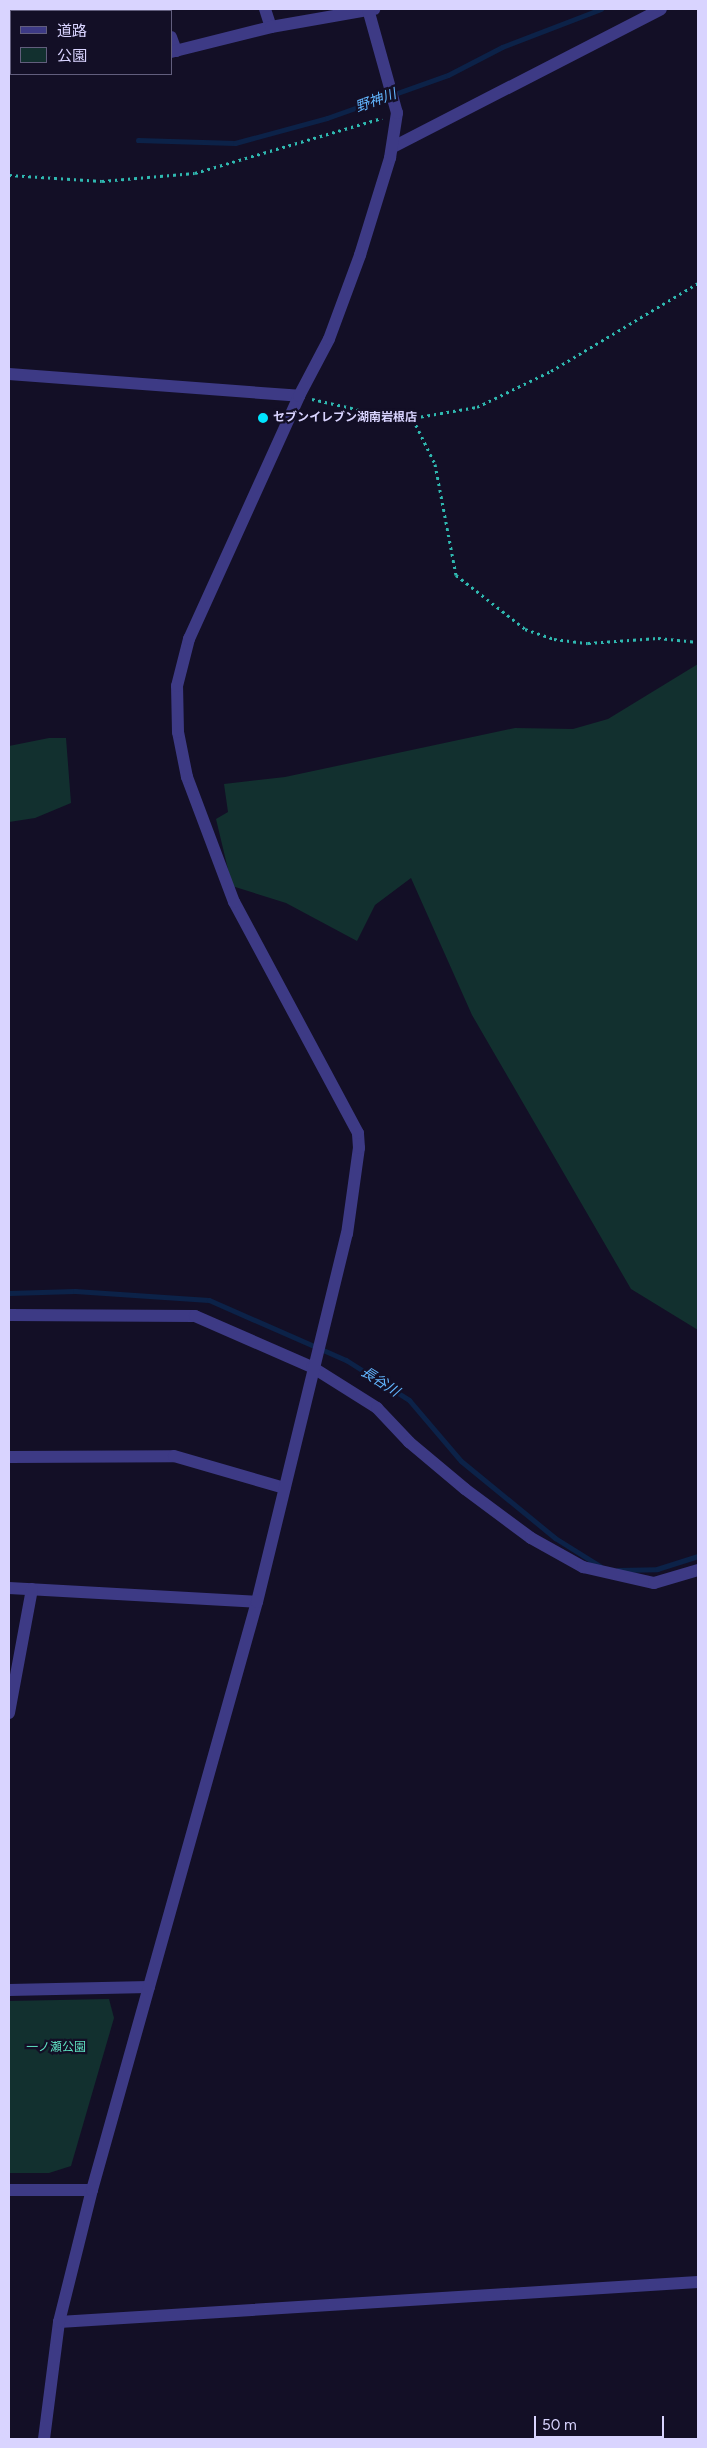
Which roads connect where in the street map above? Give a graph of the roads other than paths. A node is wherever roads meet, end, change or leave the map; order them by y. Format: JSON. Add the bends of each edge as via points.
{"nodes":[{"id":1,"x":265,"y":9,"type":"edge"},
{"id":2,"x":661,"y":9,"type":"edge"},
{"id":3,"x":370,"y":10,"type":"edge"},
{"id":4,"x":271,"y":27,"type":"junction"},
{"id":5,"x":174,"y":52,"type":"edge"},
{"id":6,"x":393,"y":147,"type":"junction"},
{"id":7,"x":9,"y":374,"type":"edge"},
{"id":8,"x":299,"y":396,"type":"junction"},
{"id":9,"x":9,"y":1315,"type":"edge"},
{"id":10,"x":312,"y":1367,"type":"junction"},
{"id":11,"x":9,"y":1457,"type":"edge"},
{"id":12,"x":284,"y":1488,"type":"junction"},
{"id":13,"x":698,"y":1570,"type":"edge"},
{"id":14,"x":9,"y":1588,"type":"edge"},
{"id":15,"x":32,"y":1588,"type":"junction"},
{"id":16,"x":256,"y":1602,"type":"junction"},
{"id":17,"x":9,"y":1713,"type":"edge"},
{"id":18,"x":149,"y":1987,"type":"junction"},
{"id":19,"x":9,"y":1990,"type":"edge"},
{"id":20,"x":9,"y":2190,"type":"edge"},
{"id":21,"x":92,"y":2190,"type":"junction"},
{"id":22,"x":698,"y":2282,"type":"edge"},
{"id":23,"x":59,"y":2322,"type":"junction"},
{"id":24,"x":44,"y":2439,"type":"edge"}],
"edges":[{"from":1,"to":4,"type":"street"},
{"from":2,"to":6,"type":"street"},
{"from":3,"to":4,"type":"street"},
{"from":3,"to":6,"type":"street","via":[[397,114]]},
{"from":4,"to":5,"type":"street"},
{"from":6,"to":8,"type":"street","via":[[360,255],[329,339]]},
{"from":7,"to":8,"type":"street"},
{"from":8,"to":10,"type":"street","via":[[188,639],[177,686],[178,732],[187,777],[234,902],[358,1133],[359,1148],[347,1234]]},
{"from":9,"to":10,"type":"street","via":[[196,1316]]},
{"from":10,"to":12,"type":"street"},
{"from":10,"to":13,"type":"street","via":[[377,1408],[415,1447],[531,1538],[583,1567],[654,1583]]},
{"from":11,"to":12,"type":"street","via":[[174,1456]]},
{"from":12,"to":16,"type":"street"},
{"from":14,"to":15,"type":"street"},
{"from":15,"to":16,"type":"street"},
{"from":15,"to":17,"type":"street"},
{"from":16,"to":18,"type":"street"},
{"from":18,"to":19,"type":"street"},
{"from":18,"to":21,"type":"street"},
{"from":20,"to":21,"type":"street"},
{"from":21,"to":23,"type":"street"},
{"from":22,"to":23,"type":"street"},
{"from":23,"to":24,"type":"street"}]}
